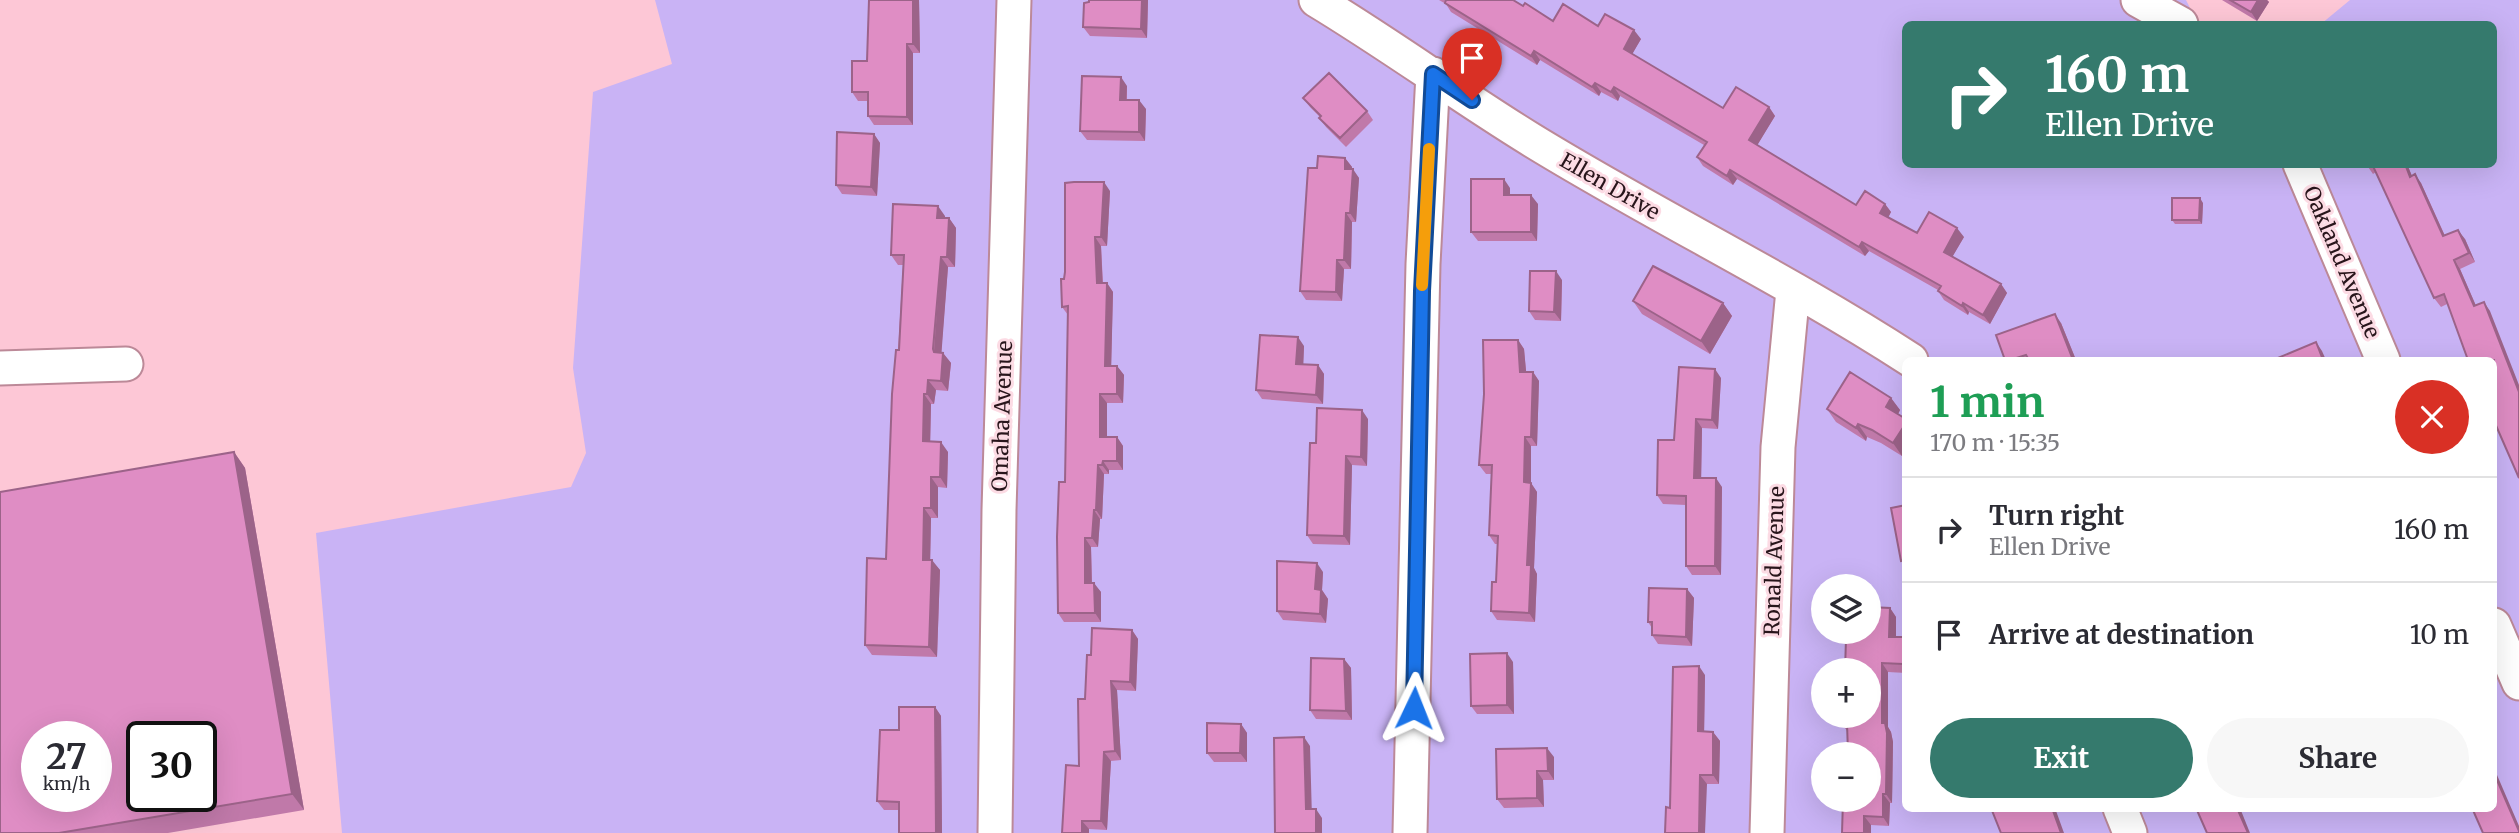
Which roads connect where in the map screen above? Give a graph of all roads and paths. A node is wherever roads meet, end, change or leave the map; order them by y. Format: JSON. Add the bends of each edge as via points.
{"nodes":[{"id":1,"x":1014,"y":0,"type":"edge"},
{"id":2,"x":1316,"y":0,"type":"edge"},
{"id":3,"x":2143,"y":1,"type":"edge"},
{"id":4,"x":2176,"y":21,"type":"edge"},
{"id":5,"x":1433,"y":74,"type":"junction"},
{"id":6,"x":2302,"y":168,"type":"edge"},
{"id":7,"x":1793,"y":290,"type":"junction"},
{"id":8,"x":1906,"y":357,"type":"edge"},
{"id":9,"x":2382,"y":357,"type":"edge"},
{"id":10,"x":125,"y":364,"type":"dead end"},
{"id":11,"x":0,"y":368,"type":"edge"},
{"id":12,"x":2497,"y":632,"type":"edge"},
{"id":13,"x":2519,"y":683,"type":"edge"},
{"id":14,"x":2122,"y":812,"type":"edge"},
{"id":15,"x":995,"y":833,"type":"edge"},
{"id":16,"x":1410,"y":833,"type":"edge"},
{"id":17,"x":1767,"y":833,"type":"edge"},
{"id":18,"x":2130,"y":833,"type":"edge"}],
"edges":[{"from":1,"to":15,"type":"street","name":"Omaha Avenue"},
{"from":2,"to":5,"type":"street","name":"Ellen Drive"},
{"from":3,"to":4,"type":"street"},
{"from":5,"to":7,"type":"street","name":"Ellen Drive","via":[[1529,138]]},
{"from":5,"to":16,"type":"street","via":[[1422,291]]},
{"from":6,"to":9,"type":"street","name":"Oakland Avenue"},
{"from":7,"to":8,"type":"street","name":"Ellen Drive"},
{"from":7,"to":17,"type":"street","name":"Ronald Avenue","via":[[1778,447]]},
{"from":10,"to":11,"type":"street"},
{"from":12,"to":13,"type":"street"},
{"from":14,"to":18,"type":"street"}]}
